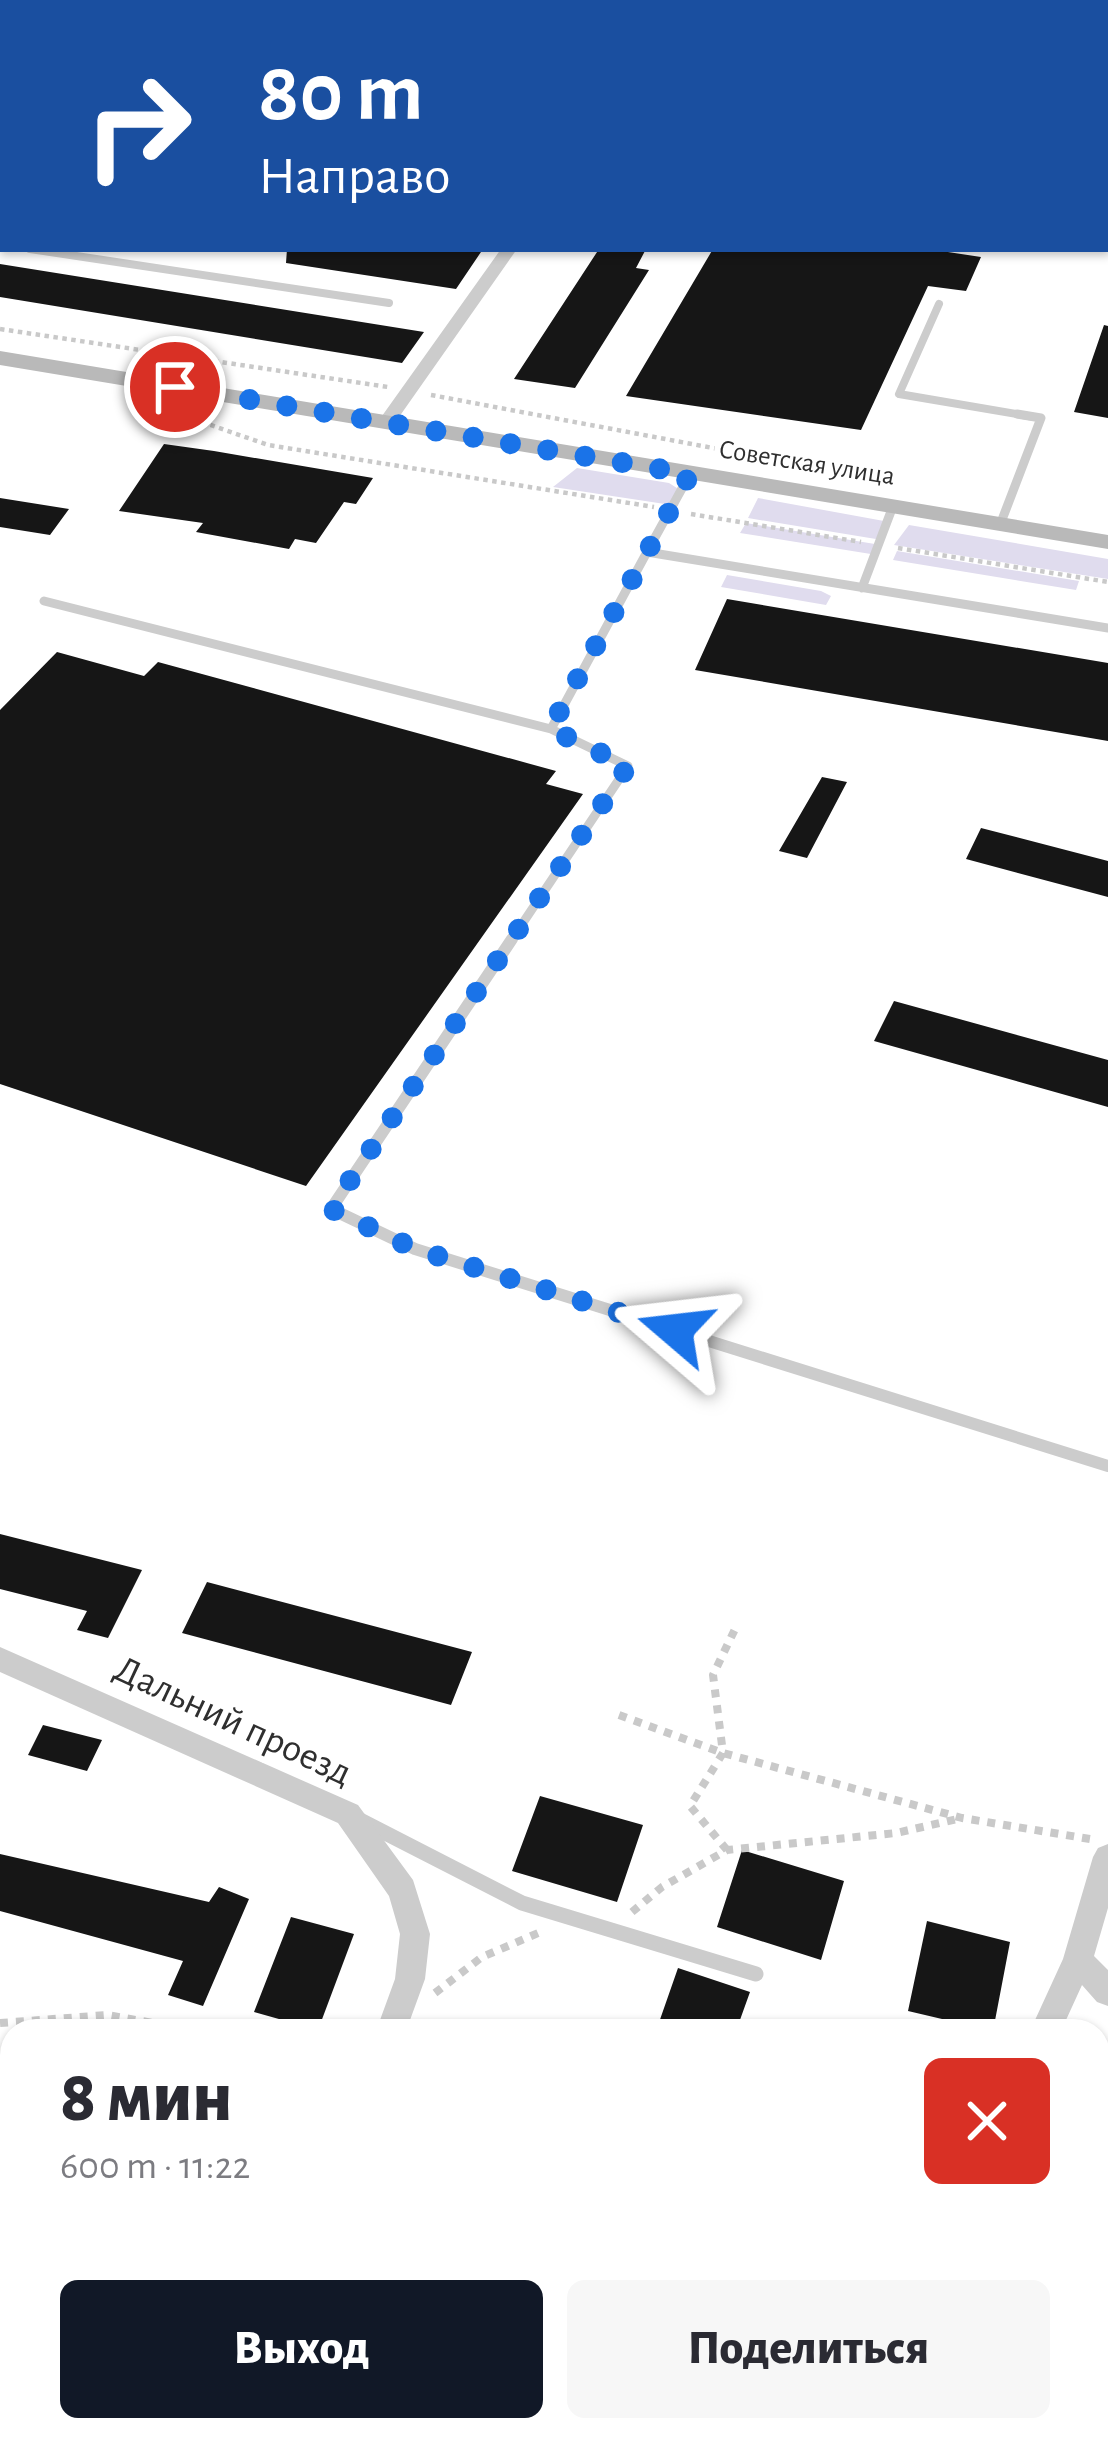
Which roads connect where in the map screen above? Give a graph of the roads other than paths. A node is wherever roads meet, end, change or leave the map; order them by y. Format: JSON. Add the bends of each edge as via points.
{"nodes":[{"id":1,"x":50,"y":252,"type":"edge"},
{"id":2,"x":507,"y":252,"type":"edge"},
{"id":3,"x":389,"y":303,"type":"dead end"},
{"id":4,"x":939,"y":304,"type":"dead end"},
{"id":5,"x":0,"y":358,"type":"edge"},
{"id":6,"x":386,"y":423,"type":"junction"},
{"id":7,"x":690,"y":474,"type":"junction"},
{"id":8,"x":892,"y":494,"type":"junction"},
{"id":9,"x":1000,"y":525,"type":"junction"},
{"id":10,"x":1108,"y":542,"type":"edge"},
{"id":11,"x":647,"y":552,"type":"junction"},
{"id":12,"x":862,"y":588,"type":"junction"},
{"id":13,"x":44,"y":601,"type":"dead end"},
{"id":14,"x":1108,"y":628,"type":"edge"},
{"id":15,"x":550,"y":729,"type":"junction"},
{"id":16,"x":1108,"y":1466,"type":"edge"},
{"id":17,"x":0,"y":1659,"type":"edge"},
{"id":18,"x":348,"y":1814,"type":"junction"},
{"id":19,"x":1108,"y":1856,"type":"edge"},
{"id":20,"x":1078,"y":1960,"type":"junction"},
{"id":21,"x":756,"y":1974,"type":"dead end"},
{"id":22,"x":1108,"y":1992,"type":"edge"},
{"id":23,"x":395,"y":2019,"type":"edge"},
{"id":24,"x":1051,"y":2019,"type":"edge"}],
"edges":[{"from":1,"to":3,"type":"lane"},
{"from":2,"to":6,"type":"street"},
{"from":4,"to":9,"type":"lane","via":[[898,394],[1041,418]]},
{"from":5,"to":6,"type":"main road","name":"Советская улица"},
{"from":6,"to":7,"type":"main road","name":"Советская улица"},
{"from":7,"to":8,"type":"main road","name":"Советская улица"},
{"from":7,"to":11,"type":"lane"},
{"from":8,"to":9,"type":"main road","name":"Советская улица"},
{"from":8,"to":12,"type":"lane"},
{"from":9,"to":10,"type":"main road","name":"Советская улица"},
{"from":11,"to":12,"type":"lane"},
{"from":11,"to":15,"type":"lane"},
{"from":12,"to":14,"type":"lane"},
{"from":13,"to":15,"type":"lane"},
{"from":15,"to":16,"type":"lane","via":[[628,766],[331,1209],[415,1249]]},
{"from":17,"to":18,"type":"street","name":"Дальний проезд"},
{"from":18,"to":21,"type":"lane","via":[[522,1904]]},
{"from":18,"to":23,"type":"street","name":"Дальний проезд","via":[[402,1890],[415,1934]]},
{"from":19,"to":20,"type":"street"},
{"from":20,"to":22,"type":"street"},
{"from":20,"to":24,"type":"street"}]}
